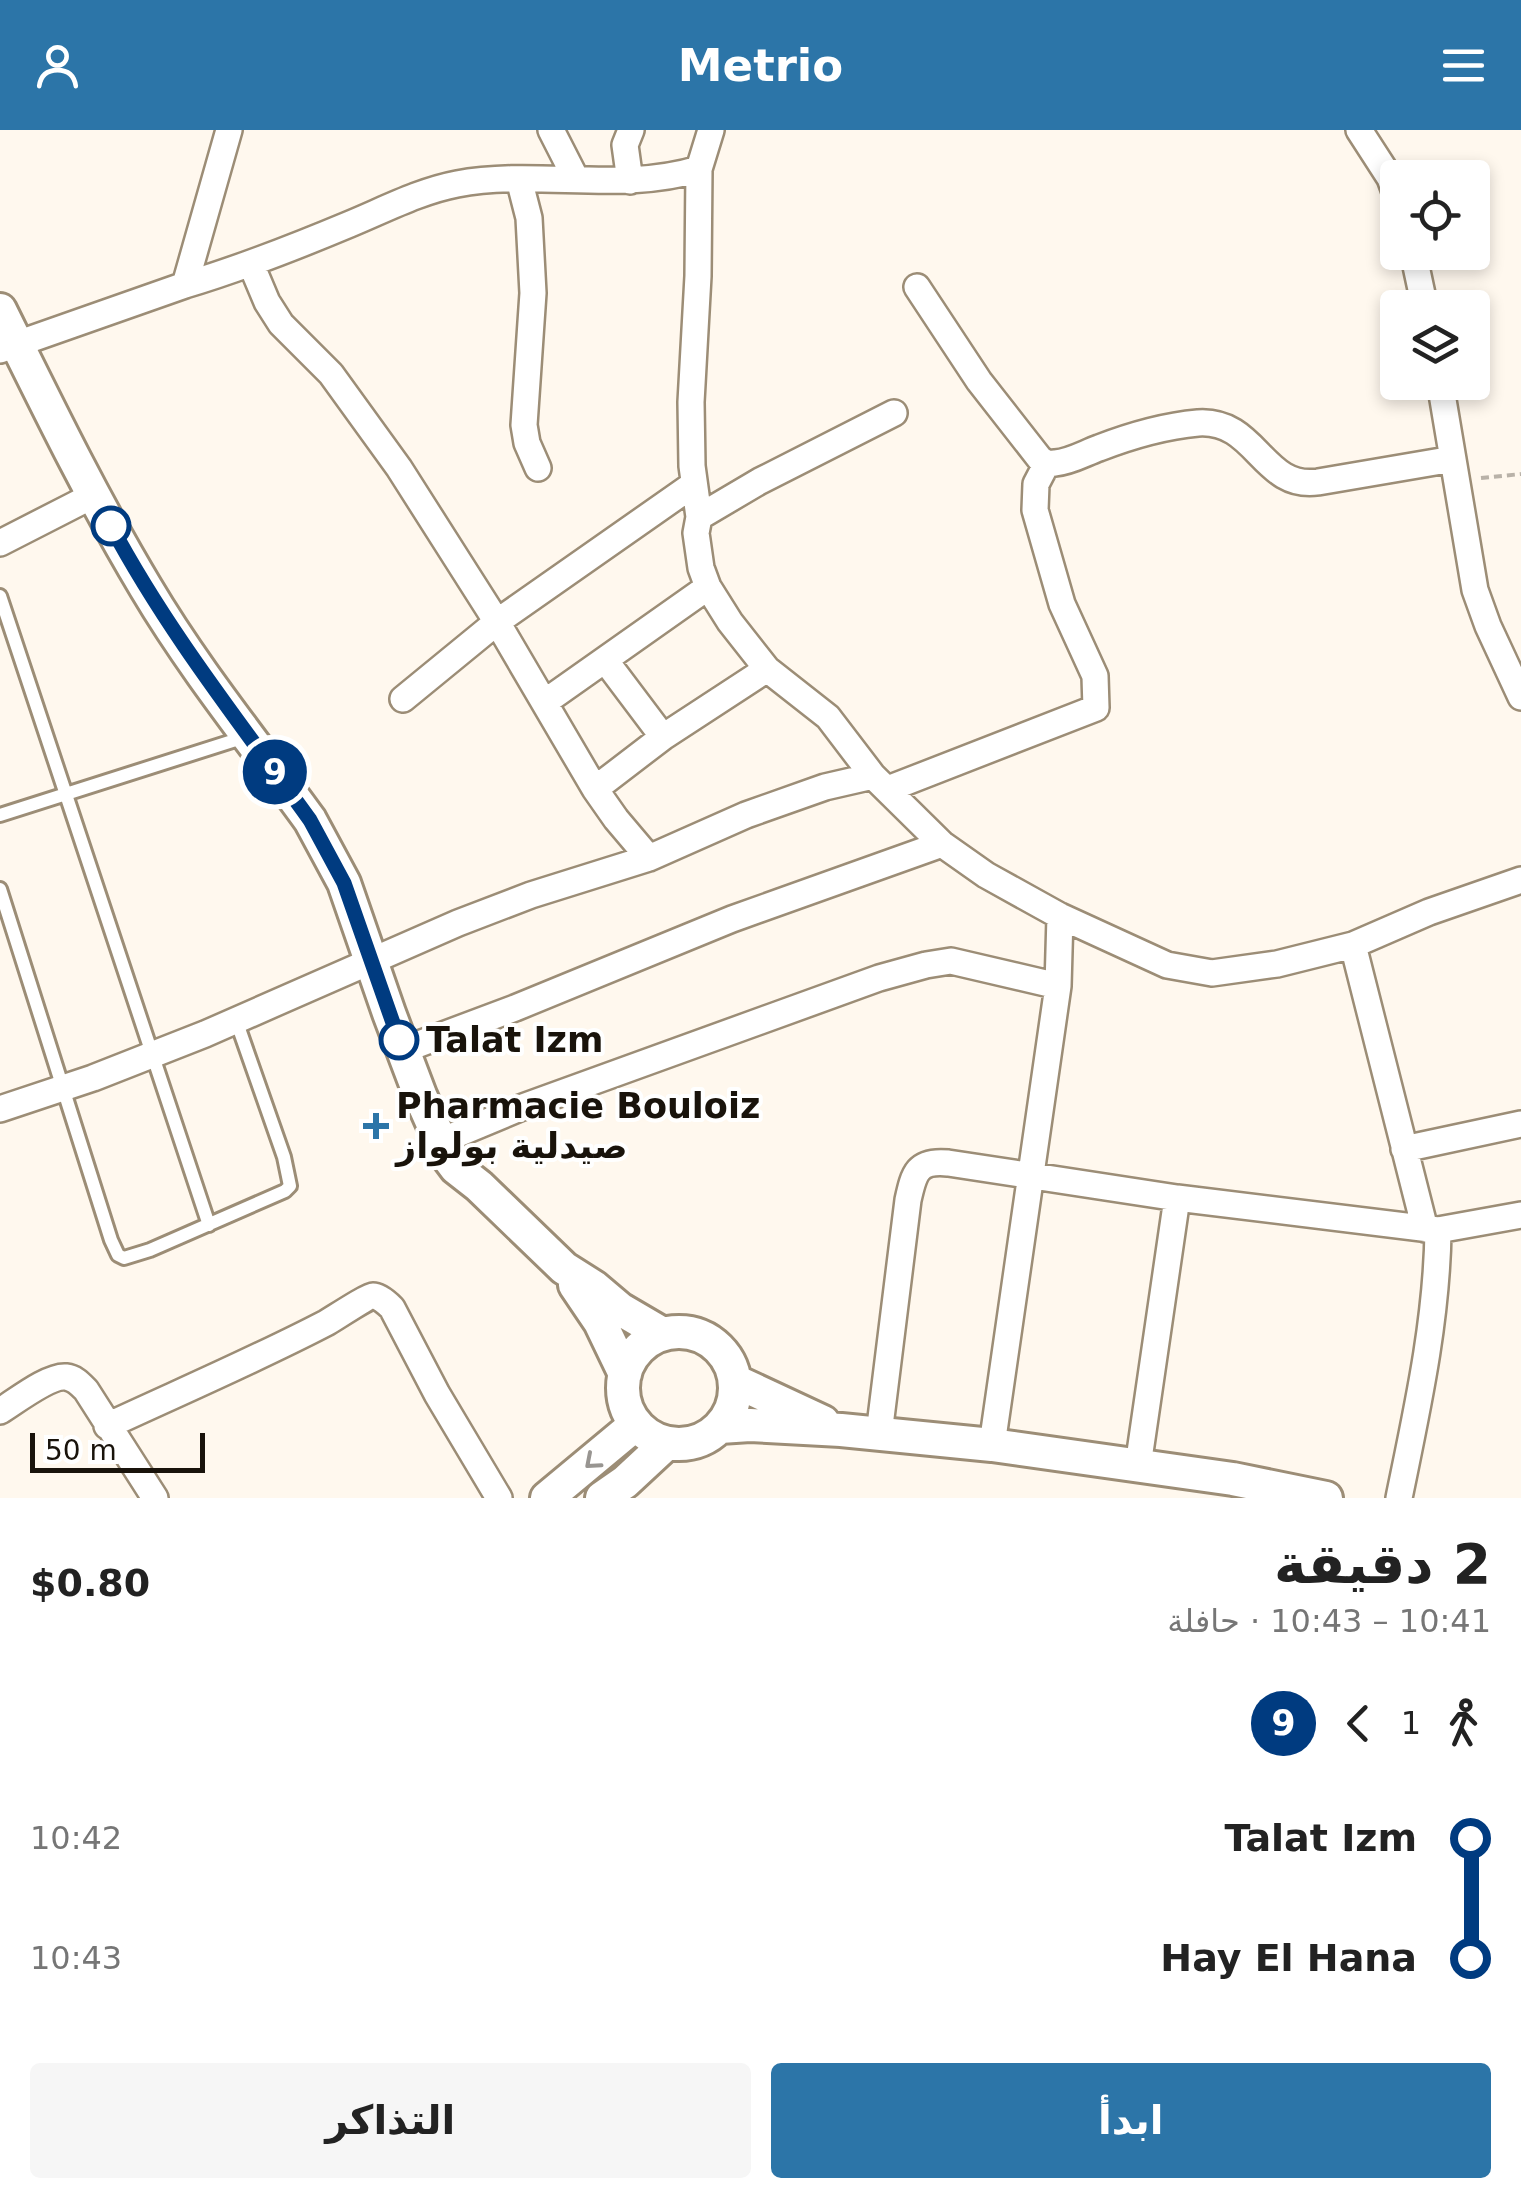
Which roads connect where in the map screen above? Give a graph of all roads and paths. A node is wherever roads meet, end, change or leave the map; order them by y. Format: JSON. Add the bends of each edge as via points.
{"nodes":[{"id":1,"x":228,"y":130,"type":"edge"},
{"id":2,"x":552,"y":130,"type":"edge"},
{"id":3,"x":631,"y":130,"type":"edge"},
{"id":4,"x":711,"y":130,"type":"edge"},
{"id":5,"x":1360,"y":130,"type":"edge"},
{"id":6,"x":1380,"y":162,"type":"edge"},
{"id":7,"x":699,"y":169,"type":"junction"},
{"id":8,"x":519,"y":179,"type":"junction"},
{"id":9,"x":576,"y":179,"type":"junction"},
{"id":10,"x":630,"y":181,"type":"junction"},
{"id":11,"x":251,"y":264,"type":"junction"},
{"id":12,"x":186,"y":285,"type":"junction"},
{"id":13,"x":917,"y":286,"type":"dead end"},
{"id":14,"x":0,"y":310,"type":"edge"},
{"id":15,"x":8,"y":347,"type":"edge"},
{"id":16,"x":1443,"y":400,"type":"edge"},
{"id":17,"x":894,"y":413,"type":"dead end"},
{"id":18,"x":1047,"y":463,"type":"junction"},
{"id":19,"x":538,"y":468,"type":"dead end"},
{"id":20,"x":1454,"y":470,"type":"junction"},
{"id":21,"x":1521,"y":474,"type":"edge"},
{"id":22,"x":694,"y":484,"type":"junction"},
{"id":23,"x":94,"y":495,"type":"junction"},
{"id":24,"x":699,"y":517,"type":"junction"},
{"id":25,"x":0,"y":542,"type":"edge"},
{"id":26,"x":708,"y":587,"type":"junction"},
{"id":27,"x":0,"y":596,"type":"edge"},
{"id":28,"x":498,"y":622,"type":"junction"},
{"id":29,"x":605,"y":660,"type":"junction"},
{"id":30,"x":767,"y":669,"type":"junction"},
{"id":31,"x":1521,"y":697,"type":"edge"},
{"id":32,"x":402,"y":699,"type":"dead end"},
{"id":33,"x":545,"y":702,"type":"junction"},
{"id":34,"x":248,"y":736,"type":"junction"},
{"id":35,"x":662,"y":737,"type":"junction"},
{"id":36,"x":881,"y":783,"type":"junction"},
{"id":37,"x":596,"y":789,"type":"junction"},
{"id":38,"x":66,"y":794,"type":"junction"},
{"id":39,"x":0,"y":815,"type":"edge"},
{"id":40,"x":942,"y":844,"type":"junction"},
{"id":41,"x":650,"y":858,"type":"junction"},
{"id":42,"x":1521,"y":880,"type":"edge"},
{"id":43,"x":0,"y":889,"type":"edge"},
{"id":44,"x":1060,"y":916,"type":"junction"},
{"id":45,"x":1352,"y":945,"type":"junction"},
{"id":46,"x":372,"y":962,"type":"junction"},
{"id":47,"x":1058,"y":986,"type":"junction"},
{"id":48,"x":236,"y":1020,"type":"junction"},
{"id":49,"x":402,"y":1050,"type":"junction"},
{"id":50,"x":153,"y":1055,"type":"junction"},
{"id":51,"x":62,"y":1088,"type":"junction"},
{"id":52,"x":0,"y":1109,"type":"edge"},
{"id":53,"x":1521,"y":1124,"type":"edge"},
{"id":54,"x":441,"y":1141,"type":"junction"},
{"id":55,"x":1404,"y":1149,"type":"junction"},
{"id":56,"x":1031,"y":1175,"type":"junction"},
{"id":57,"x":1178,"y":1198,"type":"junction"},
{"id":58,"x":1521,"y":1216,"type":"edge"},
{"id":59,"x":209,"y":1224,"type":"junction"},
{"id":60,"x":1432,"y":1229,"type":"junction"},
{"id":61,"x":564,"y":1268,"type":"junction"},
{"id":62,"x":661,"y":1333,"type":"junction"},
{"id":63,"x":624,"y":1374,"type":"junction"},
{"id":64,"x":735,"y":1382,"type":"junction"},
{"id":65,"x":0,"y":1411,"type":"edge"},
{"id":66,"x":636,"y":1424,"type":"junction"},
{"id":67,"x":107,"y":1426,"type":"junction"},
{"id":68,"x":720,"y":1427,"type":"junction"},
{"id":69,"x":841,"y":1430,"type":"junction"},
{"id":70,"x":879,"y":1434,"type":"junction"},
{"id":71,"x":666,"y":1443,"type":"junction"},
{"id":72,"x":992,"y":1445,"type":"junction"},
{"id":73,"x":1138,"y":1466,"type":"junction"},
{"id":74,"x":622,"y":1493,"type":"edge"},
{"id":75,"x":1279,"y":1494,"type":"edge"},
{"id":76,"x":154,"y":1498,"type":"edge"},
{"id":77,"x":498,"y":1498,"type":"edge"},
{"id":78,"x":547,"y":1498,"type":"edge"},
{"id":79,"x":1326,"y":1498,"type":"edge"},
{"id":80,"x":1399,"y":1498,"type":"edge"}],
"edges":[{"from":1,"to":12,"type":"street"},
{"from":2,"to":9,"type":"street"},
{"from":3,"to":10,"type":"street","via":[[625,145]]},
{"from":4,"to":7,"type":"street"},
{"from":5,"to":6,"type":"street"},
{"from":7,"to":10,"type":"street"},
{"from":7,"to":22,"type":"street"},
{"from":8,"to":9,"type":"street"},
{"from":8,"to":11,"type":"street","via":[[455,184]]},
{"from":8,"to":19,"type":"street","via":[[534,293],[524,426]]},
{"from":9,"to":10,"type":"street"},
{"from":11,"to":12,"type":"street"},
{"from":11,"to":28,"type":"street","via":[[281,324],[350,398]]},
{"from":12,"to":15,"type":"street"},
{"from":13,"to":18,"type":"street","via":[[979,381]]},
{"from":14,"to":15,"type":"street"},
{"from":15,"to":23,"type":"street"},
{"from":16,"to":20,"type":"street"},
{"from":17,"to":24,"type":"street"},
{"from":18,"to":20,"type":"street","via":[[1135,436],[1212,423],[1228,427],[1282,476],[1298,482]]},
{"from":18,"to":36,"type":"street","via":[[1036,484],[1036,510],[1062,604],[1095,676],[1096,708]]},
{"from":20,"to":21,"type":"path"},
{"from":20,"to":31,"type":"street","via":[[1475,590]]},
{"from":22,"to":24,"type":"street"},
{"from":22,"to":28,"type":"street"},
{"from":23,"to":25,"type":"street"},
{"from":23,"to":34,"type":"street","via":[[178,639]]},
{"from":24,"to":26,"type":"street","via":[[696,533]]},
{"from":26,"to":29,"type":"street"},
{"from":26,"to":30,"type":"street"},
{"from":27,"to":38,"type":"lane"},
{"from":28,"to":32,"type":"street"},
{"from":28,"to":33,"type":"street"},
{"from":29,"to":33,"type":"street"},
{"from":29,"to":35,"type":"street"},
{"from":30,"to":35,"type":"street"},
{"from":30,"to":36,"type":"street","via":[[828,717]]},
{"from":33,"to":37,"type":"street"},
{"from":34,"to":38,"type":"lane"},
{"from":34,"to":46,"type":"street","via":[[328,852]]},
{"from":35,"to":37,"type":"street"},
{"from":36,"to":40,"type":"street"},
{"from":36,"to":41,"type":"street","via":[[825,787]]},
{"from":37,"to":41,"type":"street"},
{"from":38,"to":39,"type":"lane"},
{"from":38,"to":50,"type":"lane"},
{"from":40,"to":44,"type":"street"},
{"from":40,"to":49,"type":"street"},
{"from":41,"to":46,"type":"street","via":[[458,922]]},
{"from":42,"to":45,"type":"street"},
{"from":43,"to":51,"type":"lane"},
{"from":44,"to":45,"type":"street","via":[[1168,965],[1212,973]]},
{"from":44,"to":47,"type":"street"},
{"from":45,"to":55,"type":"street"},
{"from":46,"to":48,"type":"street"},
{"from":46,"to":49,"type":"street"},
{"from":47,"to":54,"type":"street","via":[[951,961],[926,965]]},
{"from":47,"to":56,"type":"street"},
{"from":48,"to":50,"type":"street"},
{"from":48,"to":59,"type":"lane","via":[[290,1186]]},
{"from":49,"to":54,"type":"street"},
{"from":50,"to":51,"type":"street"},
{"from":50,"to":59,"type":"lane"},
{"from":51,"to":52,"type":"street"},
{"from":51,"to":59,"type":"lane","via":[[118,1255],[134,1256]]},
{"from":53,"to":55,"type":"street"},
{"from":54,"to":61,"type":"street","via":[[456,1168]]},
{"from":55,"to":60,"type":"street"},
{"from":56,"to":57,"type":"street"},
{"from":56,"to":70,"type":"street","via":[[940,1162],[917,1171]]},
{"from":56,"to":72,"type":"street"},
{"from":57,"to":60,"type":"street"},
{"from":57,"to":73,"type":"street"},
{"from":58,"to":60,"type":"street"},
{"from":60,"to":80,"type":"street","via":[[1436,1289]]},
{"from":61,"to":62,"type":"street"},
{"from":61,"to":63,"type":"street"},
{"from":62,"to":63,"type":"street","via":[[642,1346]]},
{"from":62,"to":64,"type":"street","via":[[707,1339],[730,1364]]},
{"from":63,"to":66,"type":"street","via":[[627,1409]]},
{"from":64,"to":68,"type":"street"},
{"from":64,"to":69,"type":"street"},
{"from":65,"to":67,"type":"street","via":[[52,1379],[71,1377]]},
{"from":66,"to":71,"type":"street"},
{"from":66,"to":78,"type":"street","one_way":true},
{"from":67,"to":76,"type":"street"},
{"from":67,"to":77,"type":"street","via":[[374,1296],[392,1308]]},
{"from":68,"to":69,"type":"street"},
{"from":68,"to":71,"type":"street","via":[[695,1442]]},
{"from":69,"to":70,"type":"street"},
{"from":70,"to":72,"type":"street"},
{"from":71,"to":74,"type":"street"},
{"from":72,"to":73,"type":"street"},
{"from":73,"to":75,"type":"street","via":[[1232,1479]]},
{"from":75,"to":79,"type":"street"}]}
